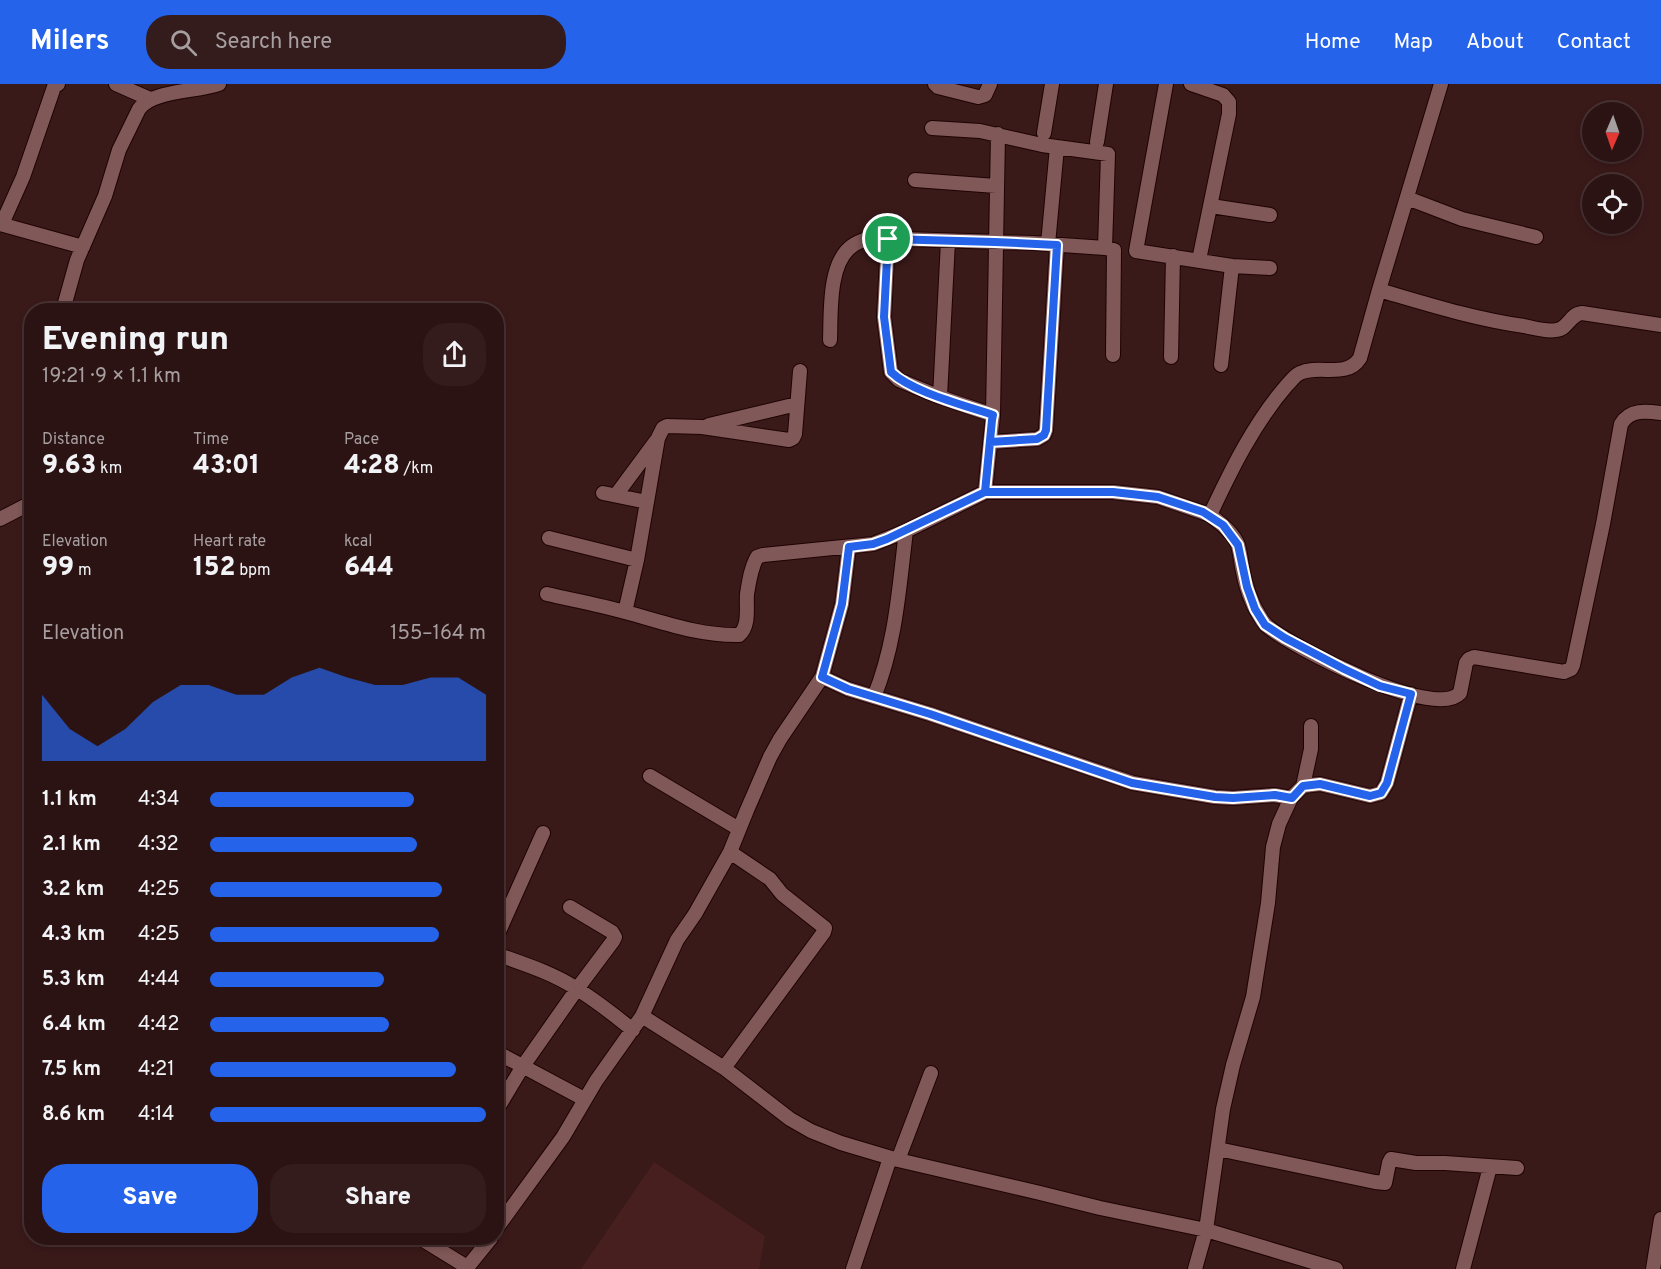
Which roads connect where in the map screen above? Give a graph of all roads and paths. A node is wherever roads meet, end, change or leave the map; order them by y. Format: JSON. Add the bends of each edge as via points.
{"nodes":[{"id":1,"x":58,"y":84,"type":"edge"},
{"id":2,"x":116,"y":84,"type":"edge"},
{"id":3,"x":219,"y":84,"type":"edge"},
{"id":4,"x":935,"y":84,"type":"edge"},
{"id":5,"x":990,"y":84,"type":"edge"},
{"id":6,"x":1052,"y":84,"type":"edge"},
{"id":7,"x":1106,"y":84,"type":"edge"},
{"id":8,"x":1167,"y":84,"type":"edge"},
{"id":9,"x":1191,"y":84,"type":"edge"},
{"id":10,"x":1441,"y":84,"type":"edge"},
{"id":11,"x":150,"y":99,"type":"junction"},
{"id":12,"x":932,"y":128,"type":"dead end"},
{"id":13,"x":1044,"y":133,"type":"dead end"},
{"id":14,"x":998,"y":134,"type":"junction"},
{"id":15,"x":1097,"y":142,"type":"dead end"},
{"id":16,"x":1057,"y":147,"type":"junction"},
{"id":17,"x":915,"y":180,"type":"dead end"},
{"id":18,"x":996,"y":186,"type":"junction"},
{"id":19,"x":1407,"y":198,"type":"junction"},
{"id":20,"x":1211,"y":206,"type":"junction"},
{"id":21,"x":1270,"y":215,"type":"dead end"},
{"id":22,"x":1,"y":224,"type":"edge"},
{"id":23,"x":1536,"y":237,"type":"dead end"},
{"id":24,"x":888,"y":239,"type":"junction"},
{"id":25,"x":948,"y":241,"type":"junction"},
{"id":26,"x":995,"y":242,"type":"junction"},
{"id":27,"x":1053,"y":245,"type":"junction"},
{"id":28,"x":83,"y":247,"type":"junction"},
{"id":29,"x":1105,"y":248,"type":"junction"},
{"id":30,"x":1173,"y":256,"type":"junction"},
{"id":31,"x":1199,"y":260,"type":"junction"},
{"id":32,"x":1232,"y":266,"type":"junction"},
{"id":33,"x":1270,"y":268,"type":"dead end"},
{"id":34,"x":1379,"y":290,"type":"junction"},
{"id":35,"x":65,"y":303,"type":"edge"},
{"id":36,"x":1661,"y":325,"type":"edge"},
{"id":37,"x":830,"y":340,"type":"dead end"},
{"id":38,"x":1113,"y":355,"type":"dead end"},
{"id":39,"x":1171,"y":357,"type":"dead end"},
{"id":40,"x":1221,"y":365,"type":"dead end"},
{"id":41,"x":800,"y":371,"type":"dead end"},
{"id":42,"x":940,"y":397,"type":"junction"},
{"id":43,"x":797,"y":404,"type":"junction"},
{"id":44,"x":1661,"y":413,"type":"edge"},
{"id":45,"x":993,"y":415,"type":"junction"},
{"id":46,"x":702,"y":427,"type":"junction"},
{"id":47,"x":658,"y":438,"type":"junction"},
{"id":48,"x":990,"y":442,"type":"junction"},
{"id":49,"x":985,"y":492,"type":"junction"},
{"id":50,"x":647,"y":502,"type":"junction"},
{"id":51,"x":24,"y":507,"type":"edge"},
{"id":52,"x":1210,"y":515,"type":"junction"},
{"id":53,"x":0,"y":519,"type":"edge"},
{"id":54,"x":906,"y":531,"type":"junction"},
{"id":55,"x":549,"y":538,"type":"dead end"},
{"id":56,"x":849,"y":547,"type":"junction"},
{"id":57,"x":637,"y":560,"type":"junction"},
{"id":58,"x":547,"y":594,"type":"dead end"},
{"id":59,"x":625,"y":612,"type":"junction"},
{"id":60,"x":822,"y":677,"type":"junction"},
{"id":61,"x":1411,"y":694,"type":"junction"},
{"id":62,"x":874,"y":697,"type":"junction"},
{"id":63,"x":1311,"y":726,"type":"dead end"},
{"id":64,"x":650,"y":776,"type":"dead end"},
{"id":65,"x":1303,"y":786,"type":"junction"},
{"id":66,"x":1292,"y":798,"type":"junction"},
{"id":67,"x":739,"y":829,"type":"junction"},
{"id":68,"x":543,"y":834,"type":"dead end"},
{"id":69,"x":730,"y":852,"type":"junction"},
{"id":70,"x":570,"y":907,"type":"dead end"},
{"id":71,"x":504,"y":920,"type":"edge"},
{"id":72,"x":504,"y":957,"type":"edge"},
{"id":73,"x":577,"y":989,"type":"junction"},
{"id":74,"x":642,"y":1016,"type":"junction"},
{"id":75,"x":633,"y":1030,"type":"junction"},
{"id":76,"x":504,"y":1056,"type":"edge"},
{"id":77,"x":523,"y":1066,"type":"junction"},
{"id":78,"x":724,"y":1068,"type":"junction"},
{"id":79,"x":931,"y":1073,"type":"dead end"},
{"id":80,"x":504,"y":1098,"type":"edge"},
{"id":81,"x":584,"y":1099,"type":"junction"},
{"id":82,"x":1218,"y":1149,"type":"junction"},
{"id":83,"x":894,"y":1159,"type":"junction"},
{"id":84,"x":1490,"y":1167,"type":"junction"},
{"id":85,"x":1517,"y":1168,"type":"dead end"},
{"id":86,"x":504,"y":1216,"type":"edge"},
{"id":87,"x":1661,"y":1226,"type":"edge"},
{"id":88,"x":1206,"y":1230,"type":"junction"},
{"id":89,"x":431,"y":1245,"type":"edge"},
{"id":90,"x":485,"y":1245,"type":"edge"},
{"id":91,"x":466,"y":1268,"type":"edge"},
{"id":92,"x":853,"y":1269,"type":"edge"},
{"id":93,"x":1195,"y":1269,"type":"edge"},
{"id":94,"x":1336,"y":1269,"type":"edge"},
{"id":95,"x":1463,"y":1269,"type":"edge"},
{"id":96,"x":1653,"y":1269,"type":"edge"}],
"edges":[{"from":1,"to":22,"type":"street"},
{"from":2,"to":11,"type":"street"},
{"from":3,"to":11,"type":"street"},
{"from":4,"to":5,"type":"street","via":[[978,97],[985,95]]},
{"from":6,"to":13,"type":"street"},
{"from":7,"to":15,"type":"street"},
{"from":8,"to":30,"type":"street","via":[[1136,251]]},
{"from":9,"to":20,"type":"street","via":[[1223,95],[1229,102]]},
{"from":10,"to":19,"type":"street"},
{"from":11,"to":28,"type":"street","via":[[142,104],[126,134]]},
{"from":12,"to":14,"type":"street"},
{"from":14,"to":16,"type":"street"},
{"from":14,"to":18,"type":"street"},
{"from":16,"to":27,"type":"street"},
{"from":16,"to":29,"type":"street","via":[[1108,154]]},
{"from":17,"to":18,"type":"street"},
{"from":18,"to":26,"type":"street"},
{"from":19,"to":23,"type":"street","via":[[1462,219]]},
{"from":19,"to":34,"type":"street"},
{"from":20,"to":21,"type":"street"},
{"from":20,"to":31,"type":"street"},
{"from":22,"to":28,"type":"street"},
{"from":24,"to":25,"type":"street"},
{"from":24,"to":37,"type":"street","via":[[870,238],[854,244],[837,266]]},
{"from":24,"to":42,"type":"street","via":[[884,317],[891,372],[899,380]]},
{"from":25,"to":26,"type":"street"},
{"from":25,"to":42,"type":"street"},
{"from":26,"to":27,"type":"street"},
{"from":26,"to":45,"type":"street"},
{"from":27,"to":29,"type":"street"},
{"from":27,"to":48,"type":"street","via":[[1046,430],[1037,439]]},
{"from":28,"to":35,"type":"street"},
{"from":29,"to":38,"type":"street","via":[[1114,250]]},
{"from":30,"to":31,"type":"street"},
{"from":30,"to":39,"type":"street"},
{"from":31,"to":32,"type":"street"},
{"from":32,"to":33,"type":"street"},
{"from":32,"to":40,"type":"street"},
{"from":34,"to":36,"type":"street","via":[[1478,319],[1546,330],[1560,329],[1574,315],[1582,313]]},
{"from":34,"to":52,"type":"street","via":[[1356,364],[1344,370],[1301,372],[1294,378],[1260,420]]},
{"from":41,"to":43,"type":"street"},
{"from":42,"to":45,"type":"street"},
{"from":43,"to":46,"type":"street"},
{"from":43,"to":46,"type":"street","via":[[795,434],[789,440]]},
{"from":44,"to":61,"type":"street","via":[[1631,414],[1621,424],[1571,669],[1564,672],[1474,657],[1466,663],[1456,696],[1434,700]]},
{"from":45,"to":48,"type":"street"},
{"from":46,"to":47,"type":"street","via":[[664,426]]},
{"from":47,"to":50,"type":"street"},
{"from":47,"to":50,"type":"street","via":[[610,494]]},
{"from":48,"to":49,"type":"street"},
{"from":49,"to":52,"type":"street","via":[[1113,492],[1158,497]]},
{"from":49,"to":54,"type":"street"},
{"from":50,"to":57,"type":"street"},
{"from":51,"to":53,"type":"street"},
{"from":52,"to":61,"type":"street","via":[[1238,545],[1247,587],[1265,625],[1344,669],[1380,686]]},
{"from":54,"to":56,"type":"street","via":[[873,544]]},
{"from":54,"to":62,"type":"street","via":[[894,633]]},
{"from":55,"to":57,"type":"street"},
{"from":56,"to":59,"type":"street","via":[[757,557],[751,573],[746,625],[739,634],[701,633]]},
{"from":56,"to":60,"type":"street","via":[[842,604]]},
{"from":57,"to":59,"type":"street"},
{"from":58,"to":59,"type":"street"},
{"from":60,"to":62,"type":"street"},
{"from":60,"to":67,"type":"street","via":[[770,757]]},
{"from":61,"to":65,"type":"street","via":[[1381,793],[1370,796],[1320,784]]},
{"from":62,"to":66,"type":"street","via":[[1132,783],[1215,797]]},
{"from":63,"to":65,"type":"street","via":[[1311,749]]},
{"from":64,"to":67,"type":"street"},
{"from":65,"to":66,"type":"street"},
{"from":66,"to":82,"type":"street","via":[[1275,835],[1253,997],[1233,1065]]},
{"from":67,"to":69,"type":"street"},
{"from":68,"to":71,"type":"street"},
{"from":69,"to":74,"type":"street","via":[[677,940]]},
{"from":69,"to":78,"type":"street","via":[[770,879],[782,894],[825,928]]},
{"from":70,"to":73,"type":"street","via":[[615,937]]},
{"from":72,"to":73,"type":"street"},
{"from":73,"to":75,"type":"street"},
{"from":73,"to":77,"type":"street"},
{"from":74,"to":75,"type":"street"},
{"from":74,"to":78,"type":"street"},
{"from":75,"to":81,"type":"street"},
{"from":76,"to":77,"type":"street"},
{"from":77,"to":80,"type":"street"},
{"from":77,"to":81,"type":"street"},
{"from":78,"to":83,"type":"street","via":[[811,1131]]},
{"from":79,"to":83,"type":"street"},
{"from":81,"to":86,"type":"street","via":[[563,1137]]},
{"from":82,"to":84,"type":"street","via":[[1385,1183],[1391,1159]]},
{"from":82,"to":88,"type":"street"},
{"from":83,"to":88,"type":"street"},
{"from":83,"to":92,"type":"street"},
{"from":84,"to":85,"type":"street"},
{"from":84,"to":95,"type":"street"},
{"from":87,"to":96,"type":"street"},
{"from":88,"to":93,"type":"street"},
{"from":88,"to":94,"type":"street"},
{"from":89,"to":91,"type":"street"},
{"from":90,"to":91,"type":"street"}]}
